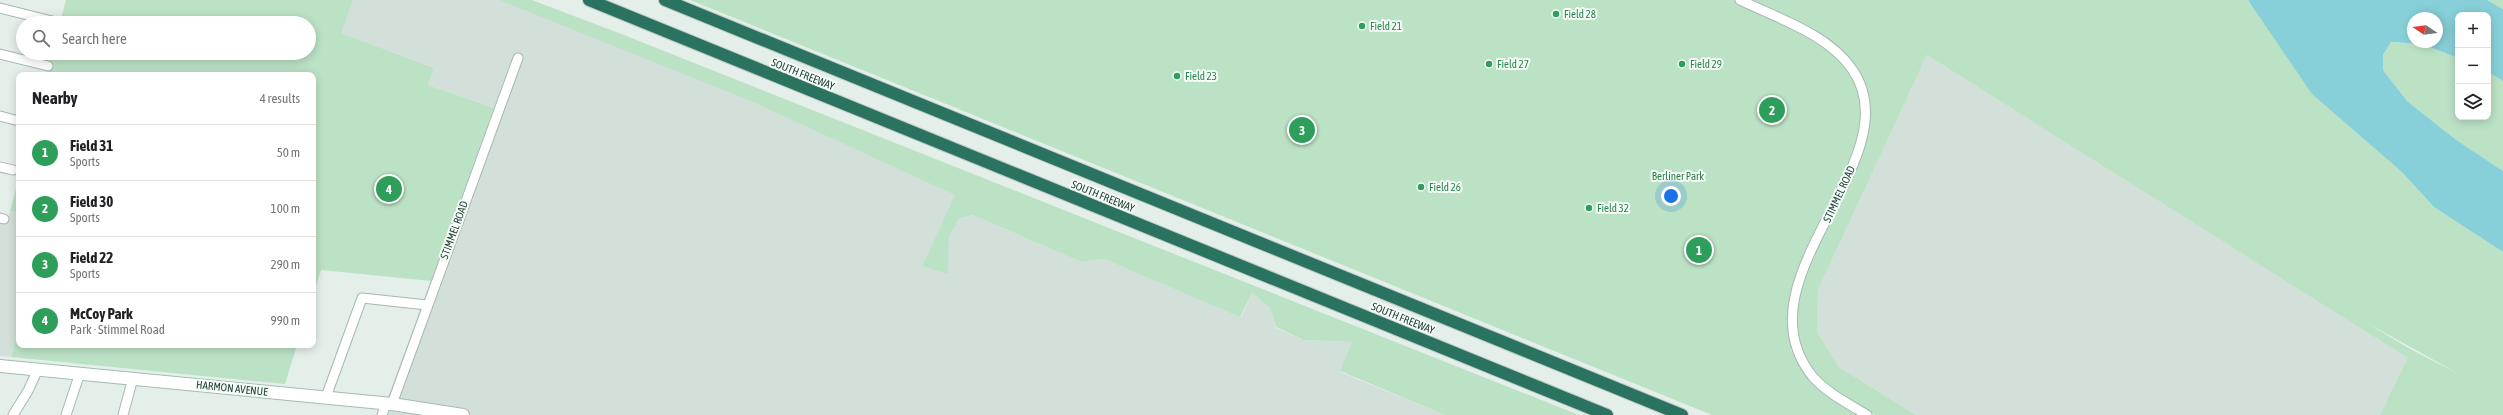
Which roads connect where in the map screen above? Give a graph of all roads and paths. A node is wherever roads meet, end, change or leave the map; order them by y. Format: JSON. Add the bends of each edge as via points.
{"nodes":[{"id":1,"x":2,"y":0,"type":"edge"},
{"id":2,"x":589,"y":0,"type":"edge"},
{"id":3,"x":665,"y":0,"type":"edge"},
{"id":4,"x":1740,"y":0,"type":"edge"},
{"id":5,"x":0,"y":8,"type":"edge"},
{"id":6,"x":32,"y":16,"type":"edge"},
{"id":7,"x":0,"y":54,"type":"edge"},
{"id":8,"x":16,"y":58,"type":"edge"},
{"id":9,"x":518,"y":58,"type":"dead end"},
{"id":10,"x":24,"y":60,"type":"edge"},
{"id":11,"x":48,"y":66,"type":"dead end"},
{"id":12,"x":0,"y":116,"type":"edge"},
{"id":13,"x":16,"y":120,"type":"edge"},
{"id":14,"x":0,"y":167,"type":"edge"},
{"id":15,"x":13,"y":170,"type":"dead end"},
{"id":16,"x":427,"y":305,"type":"junction"},
{"id":17,"x":0,"y":366,"type":"edge"},
{"id":18,"x":38,"y":369,"type":"junction"},
{"id":19,"x":80,"y":373,"type":"junction"},
{"id":20,"x":133,"y":378,"type":"junction"},
{"id":21,"x":326,"y":398,"type":"junction"},
{"id":22,"x":387,"y":407,"type":"edge"},
{"id":23,"x":13,"y":415,"type":"edge"},
{"id":24,"x":66,"y":415,"type":"edge"},
{"id":25,"x":123,"y":415,"type":"edge"},
{"id":26,"x":463,"y":415,"type":"edge"},
{"id":27,"x":1607,"y":415,"type":"edge"},
{"id":28,"x":1682,"y":415,"type":"edge"},
{"id":29,"x":1867,"y":415,"type":"edge"}],
"edges":[{"from":1,"to":5,"type":"street"},
{"from":2,"to":27,"type":"highway","name":"SOUTH FREEWAY"},
{"from":3,"to":28,"type":"highway","name":"SOUTH FREEWAY"},
{"from":4,"to":29,"type":"street","name":"STIMMEL ROAD","via":[[1830,46],[1852,69],[1860,86],[1865,104],[1862,137],[1854,161],[1798,282],[1791,309],[1792,334],[1799,355],[1813,377],[1834,395]]},
{"from":5,"to":6,"type":"street"},
{"from":7,"to":8,"type":"street"},
{"from":9,"to":16,"type":"street","name":"STIMMEL ROAD"},
{"from":10,"to":11,"type":"street"},
{"from":12,"to":13,"type":"street"},
{"from":14,"to":15,"type":"street"},
{"from":16,"to":21,"type":"street","via":[[362,298]]},
{"from":16,"to":22,"type":"street","name":"STIMMEL ROAD"},
{"from":17,"to":18,"type":"main road","name":"HARMON AVENUE"},
{"from":18,"to":19,"type":"main road","name":"HARMON AVENUE"},
{"from":18,"to":23,"type":"street"},
{"from":19,"to":20,"type":"main road","name":"HARMON AVENUE"},
{"from":19,"to":24,"type":"street"},
{"from":20,"to":21,"type":"main road","name":"HARMON AVENUE"},
{"from":20,"to":25,"type":"street"},
{"from":21,"to":22,"type":"main road","name":"HARMON AVENUE"},
{"from":22,"to":26,"type":"main road","name":"HARMON AVENUE"}]}
